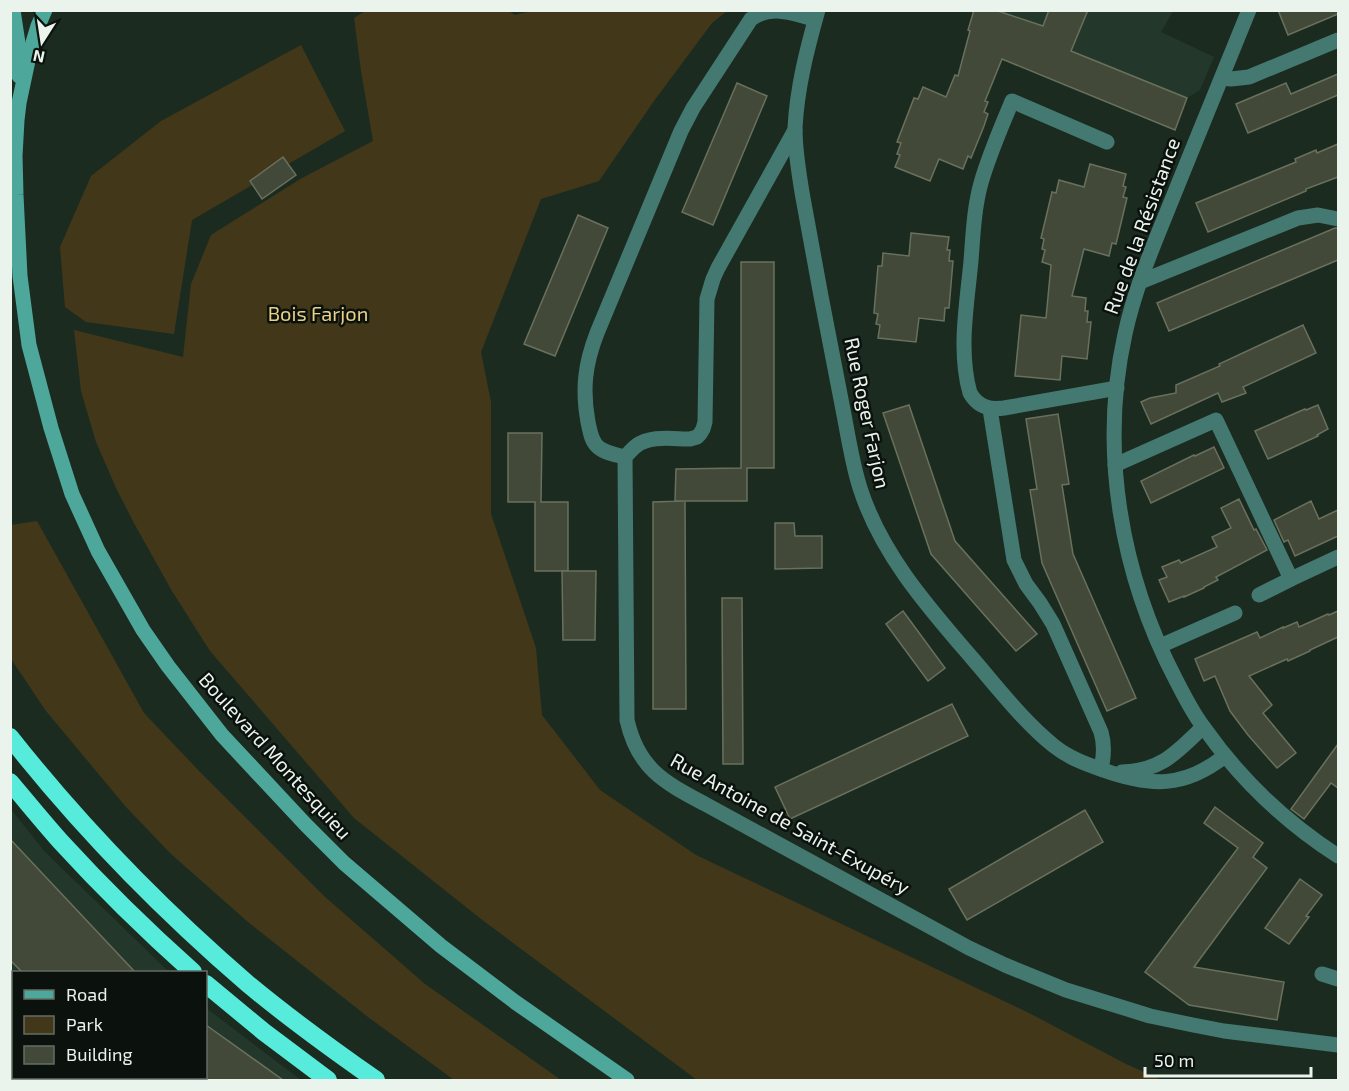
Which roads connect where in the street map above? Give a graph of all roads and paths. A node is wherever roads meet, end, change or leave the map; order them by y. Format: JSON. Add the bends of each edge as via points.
{"nodes":[{"id":1,"x":13,"y":10,"type":"edge"},
{"id":2,"x":45,"y":10,"type":"edge"},
{"id":3,"x":1249,"y":10,"type":"edge"},
{"id":4,"x":817,"y":15,"type":"edge"},
{"id":5,"x":1338,"y":40,"type":"edge"},
{"id":6,"x":1222,"y":78,"type":"junction"},
{"id":7,"x":19,"y":103,"type":"junction"},
{"id":8,"x":795,"y":130,"type":"junction"},
{"id":9,"x":1107,"y":142,"type":"dead end"},
{"id":10,"x":1338,"y":219,"type":"edge"},
{"id":11,"x":1140,"y":282,"type":"junction"},
{"id":12,"x":1117,"y":388,"type":"junction"},
{"id":13,"x":990,"y":409,"type":"junction"},
{"id":14,"x":625,"y":457,"type":"junction"},
{"id":15,"x":1115,"y":465,"type":"junction"},
{"id":16,"x":1338,"y":557,"type":"edge"},
{"id":17,"x":1291,"y":579,"type":"junction"},
{"id":18,"x":1260,"y":595,"type":"dead end"},
{"id":19,"x":1235,"y":613,"type":"dead end"},
{"id":20,"x":1160,"y":646,"type":"junction"},
{"id":21,"x":1203,"y":727,"type":"junction"},
{"id":22,"x":10,"y":737,"type":"edge"},
{"id":23,"x":1225,"y":756,"type":"junction"},
{"id":24,"x":1101,"y":770,"type":"junction"},
{"id":25,"x":10,"y":782,"type":"edge"},
{"id":26,"x":1338,"y":856,"type":"edge"},
{"id":27,"x":192,"y":971,"type":"edge"},
{"id":28,"x":1322,"y":974,"type":"dead end"},
{"id":29,"x":1338,"y":979,"type":"edge"},
{"id":30,"x":207,"y":985,"type":"edge"},
{"id":31,"x":1338,"y":1045,"type":"edge"},
{"id":32,"x":328,"y":1080,"type":"edge"},
{"id":33,"x":376,"y":1080,"type":"edge"},
{"id":34,"x":627,"y":1080,"type":"edge"}],
"edges":[{"from":1,"to":7,"type":"main road","name":"Boulevard Montesquieu"},
{"from":2,"to":7,"type":"main road","name":"Boulevard Montesquieu","via":[[32,45]]},
{"from":3,"to":6,"type":"street","name":"Rue de la Résistance"},
{"from":4,"to":8,"type":"street","name":"Rue Roger Farjon","via":[[802,72]]},
{"from":4,"to":14,"type":"street","via":[[771,10],[751,19],[681,131],[586,368],[584,393],[590,435],[605,452]]},
{"from":5,"to":6,"type":"street","via":[[1249,77]]},
{"from":6,"to":11,"type":"street","name":"Rue de la Résistance"},
{"from":7,"to":34,"type":"main road","name":"Boulevard Montesquieu","via":[[16,214],[23,302],[34,364],[72,494],[98,551],[143,630],[222,735],[344,863],[462,963]]},
{"from":8,"to":14,"type":"street","via":[[710,289],[703,429],[690,439],[643,442]]},
{"from":8,"to":24,"type":"street","name":"Rue Roger Farjon","via":[[804,203],[850,447],[873,522],[904,575],[1029,722],[1066,755]]},
{"from":9,"to":13,"type":"street","via":[[1012,101],[980,187],[964,328],[969,387],[978,404]]},
{"from":10,"to":11,"type":"street","via":[[1318,215],[1298,218]]},
{"from":11,"to":12,"type":"street","name":"Rue de la Résistance","via":[[1123,345]]},
{"from":12,"to":13,"type":"street"},
{"from":12,"to":15,"type":"street","name":"Rue de la Résistance"},
{"from":13,"to":24,"type":"street","via":[[1014,560],[1053,624],[1101,732]]},
{"from":14,"to":31,"type":"street","name":"Rue Antoine de Saint-Exupéry","via":[[627,720],[637,750],[657,776],[969,948],[1032,977],[1177,1022]]},
{"from":15,"to":17,"type":"street","via":[[1216,420]]},
{"from":15,"to":20,"type":"street","name":"Rue de la Résistance","via":[[1120,513],[1132,566]]},
{"from":16,"to":17,"type":"street"},
{"from":17,"to":18,"type":"street"},
{"from":19,"to":20,"type":"street"},
{"from":20,"to":21,"type":"street","name":"Rue de la Résistance"},
{"from":21,"to":23,"type":"street","name":"Rue de la Résistance"},
{"from":21,"to":24,"type":"street","name":"Rue Roger Farjon","via":[[1158,765],[1132,772]]},
{"from":22,"to":33,"type":"highway","via":[[67,806],[154,898],[250,985]]},
{"from":23,"to":24,"type":"street","name":"Rue Roger Farjon","via":[[1199,773],[1167,782],[1130,779]]},
{"from":23,"to":26,"type":"street","name":"Rue de la Résistance","via":[[1277,810]]},
{"from":25,"to":27,"type":"highway","via":[[105,889]]},
{"from":28,"to":29,"type":"street"},
{"from":30,"to":32,"type":"highway"}]}
